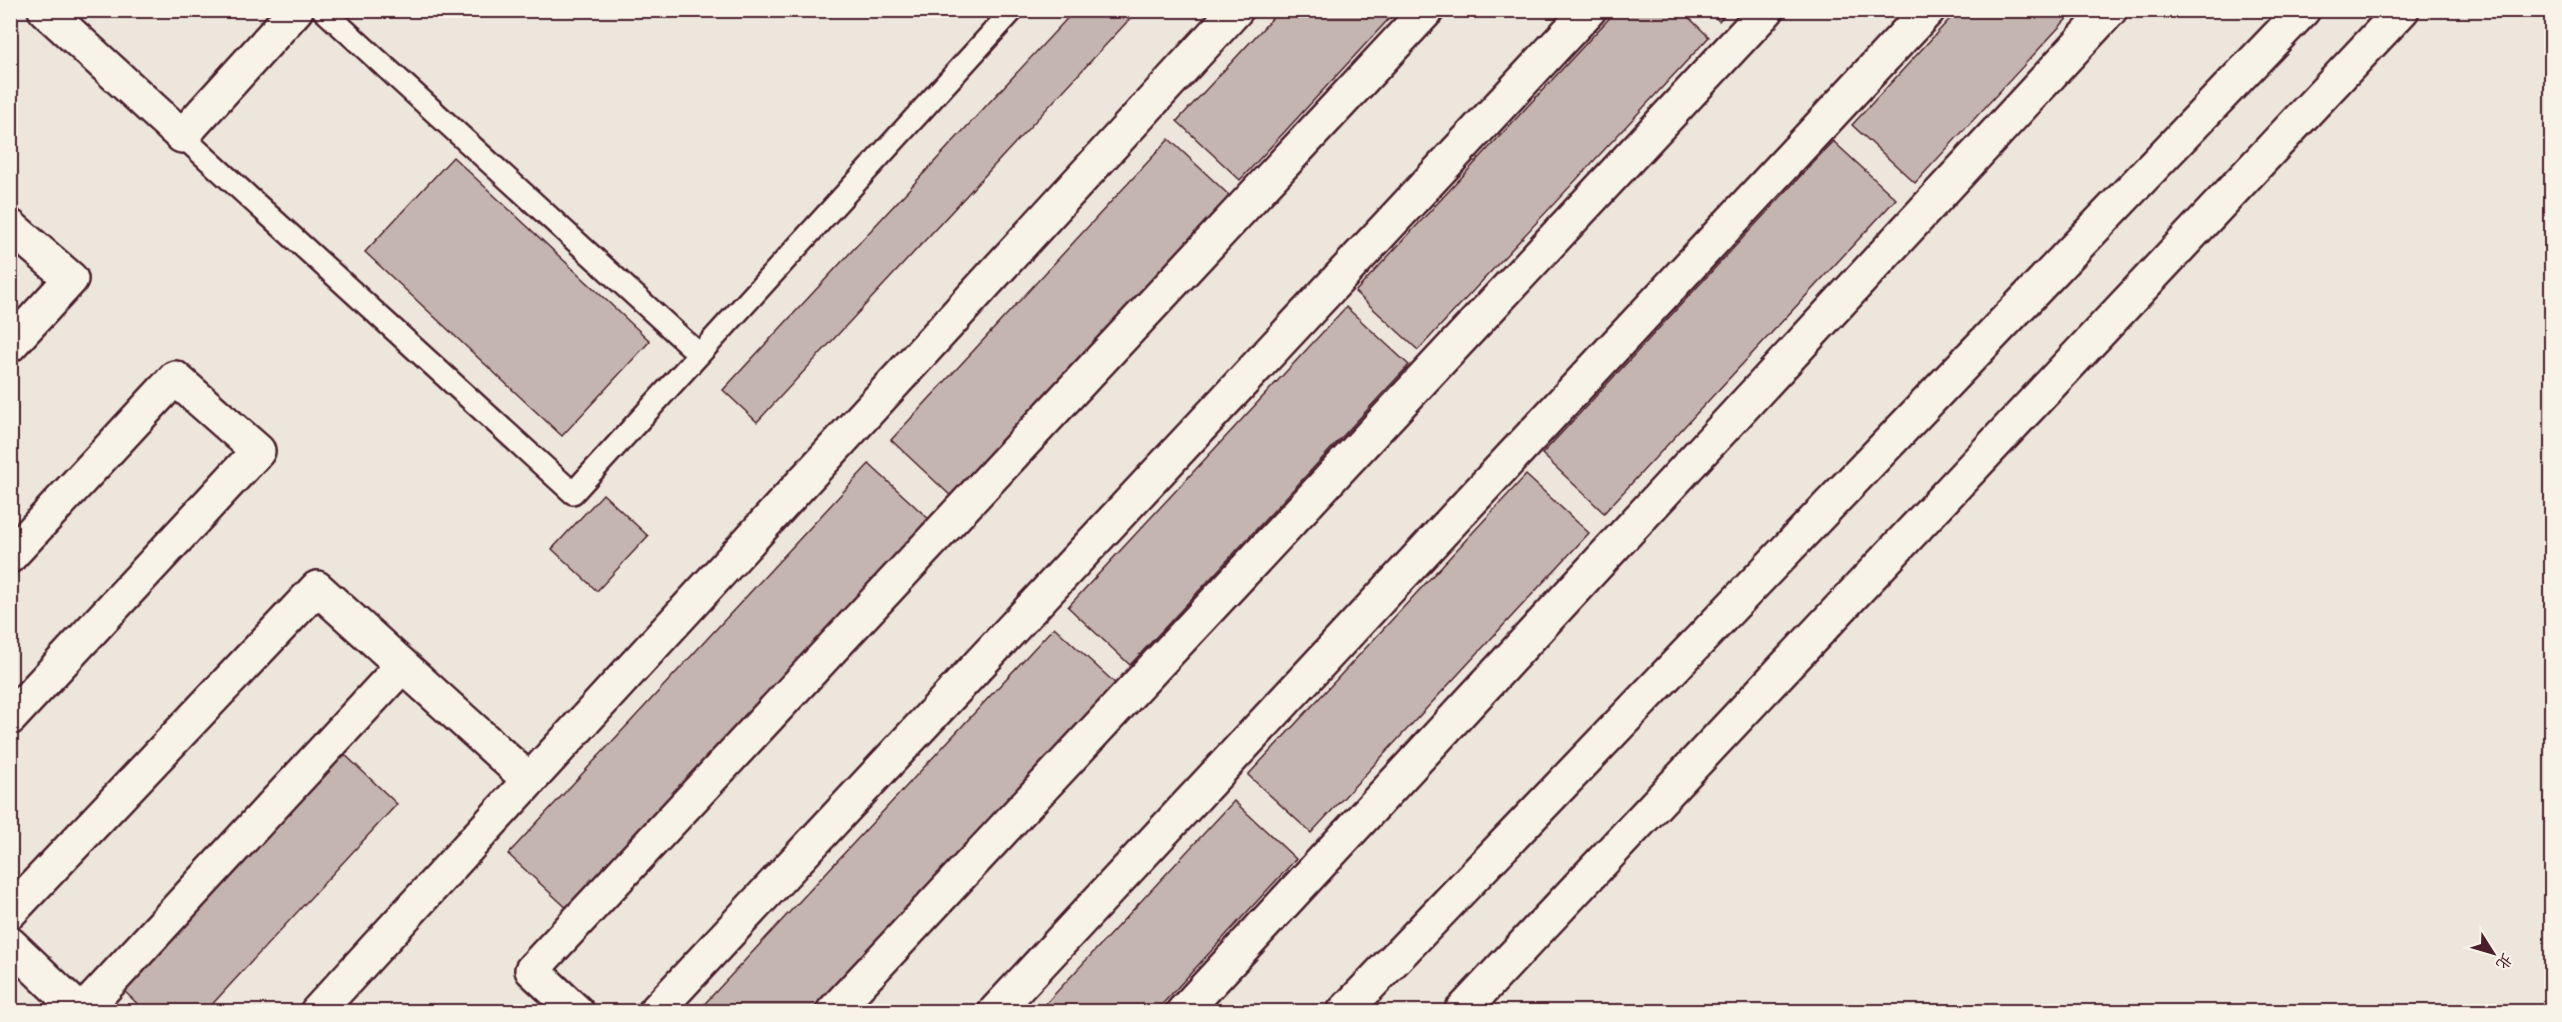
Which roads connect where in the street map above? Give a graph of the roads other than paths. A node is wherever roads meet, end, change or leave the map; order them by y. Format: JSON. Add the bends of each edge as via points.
{"nodes":[{"id":1,"x":45,"y":10,"type":"edge"},
{"id":2,"x":296,"y":10,"type":"edge"},
{"id":3,"x":323,"y":10,"type":"edge"},
{"id":4,"x":1013,"y":10,"type":"edge"},
{"id":5,"x":1236,"y":10,"type":"edge"},
{"id":6,"x":1427,"y":10,"type":"edge"},
{"id":7,"x":1589,"y":10,"type":"edge"},
{"id":8,"x":1767,"y":10,"type":"edge"},
{"id":9,"x":1928,"y":10,"type":"edge"},
{"id":10,"x":2110,"y":10,"type":"edge"},
{"id":11,"x":2302,"y":10,"type":"edge"},
{"id":12,"x":2402,"y":10,"type":"edge"},
{"id":13,"x":182,"y":136,"type":"junction"},
{"id":14,"x":10,"y":226,"type":"edge"},
{"id":15,"x":10,"y":345,"type":"edge"},
{"id":16,"x":699,"y":354,"type":"junction"},
{"id":17,"x":10,"y":556,"type":"edge"},
{"id":18,"x":402,"y":666,"type":"junction"},
{"id":19,"x":10,"y":718,"type":"edge"},
{"id":20,"x":529,"y":780,"type":"junction"},
{"id":21,"x":10,"y":912,"type":"edge"},
{"id":22,"x":10,"y":944,"type":"edge"},
{"id":23,"x":82,"y":1011,"type":"edge"},
{"id":24,"x":316,"y":1011,"type":"edge"},
{"id":25,"x":577,"y":1011,"type":"edge"},
{"id":26,"x":655,"y":1011,"type":"edge"},
{"id":27,"x":833,"y":1011,"type":"edge"},
{"id":28,"x":995,"y":1011,"type":"edge"},
{"id":29,"x":1183,"y":1011,"type":"edge"},
{"id":30,"x":1344,"y":1011,"type":"edge"},
{"id":31,"x":1461,"y":1011,"type":"edge"}],
"edges":[{"from":1,"to":13,"type":"street"},
{"from":2,"to":13,"type":"street"},
{"from":3,"to":16,"type":"lane"},
{"from":4,"to":16,"type":"lane"},
{"from":5,"to":20,"type":"street"},
{"from":6,"to":25,"type":"street","via":[[532,970]]},
{"from":7,"to":26,"type":"street"},
{"from":8,"to":27,"type":"street"},
{"from":9,"to":28,"type":"street"},
{"from":10,"to":29,"type":"street"},
{"from":11,"to":30,"type":"street"},
{"from":12,"to":31,"type":"street"},
{"from":13,"to":16,"type":"lane","via":[[573,493]]},
{"from":14,"to":15,"type":"street","via":[[71,279]]},
{"from":17,"to":19,"type":"street","via":[[175,378],[258,451]]},
{"from":18,"to":20,"type":"street"},
{"from":18,"to":21,"type":"street","via":[[317,588]]},
{"from":18,"to":23,"type":"street"},
{"from":20,"to":24,"type":"street"},
{"from":22,"to":23,"type":"street"}]}
